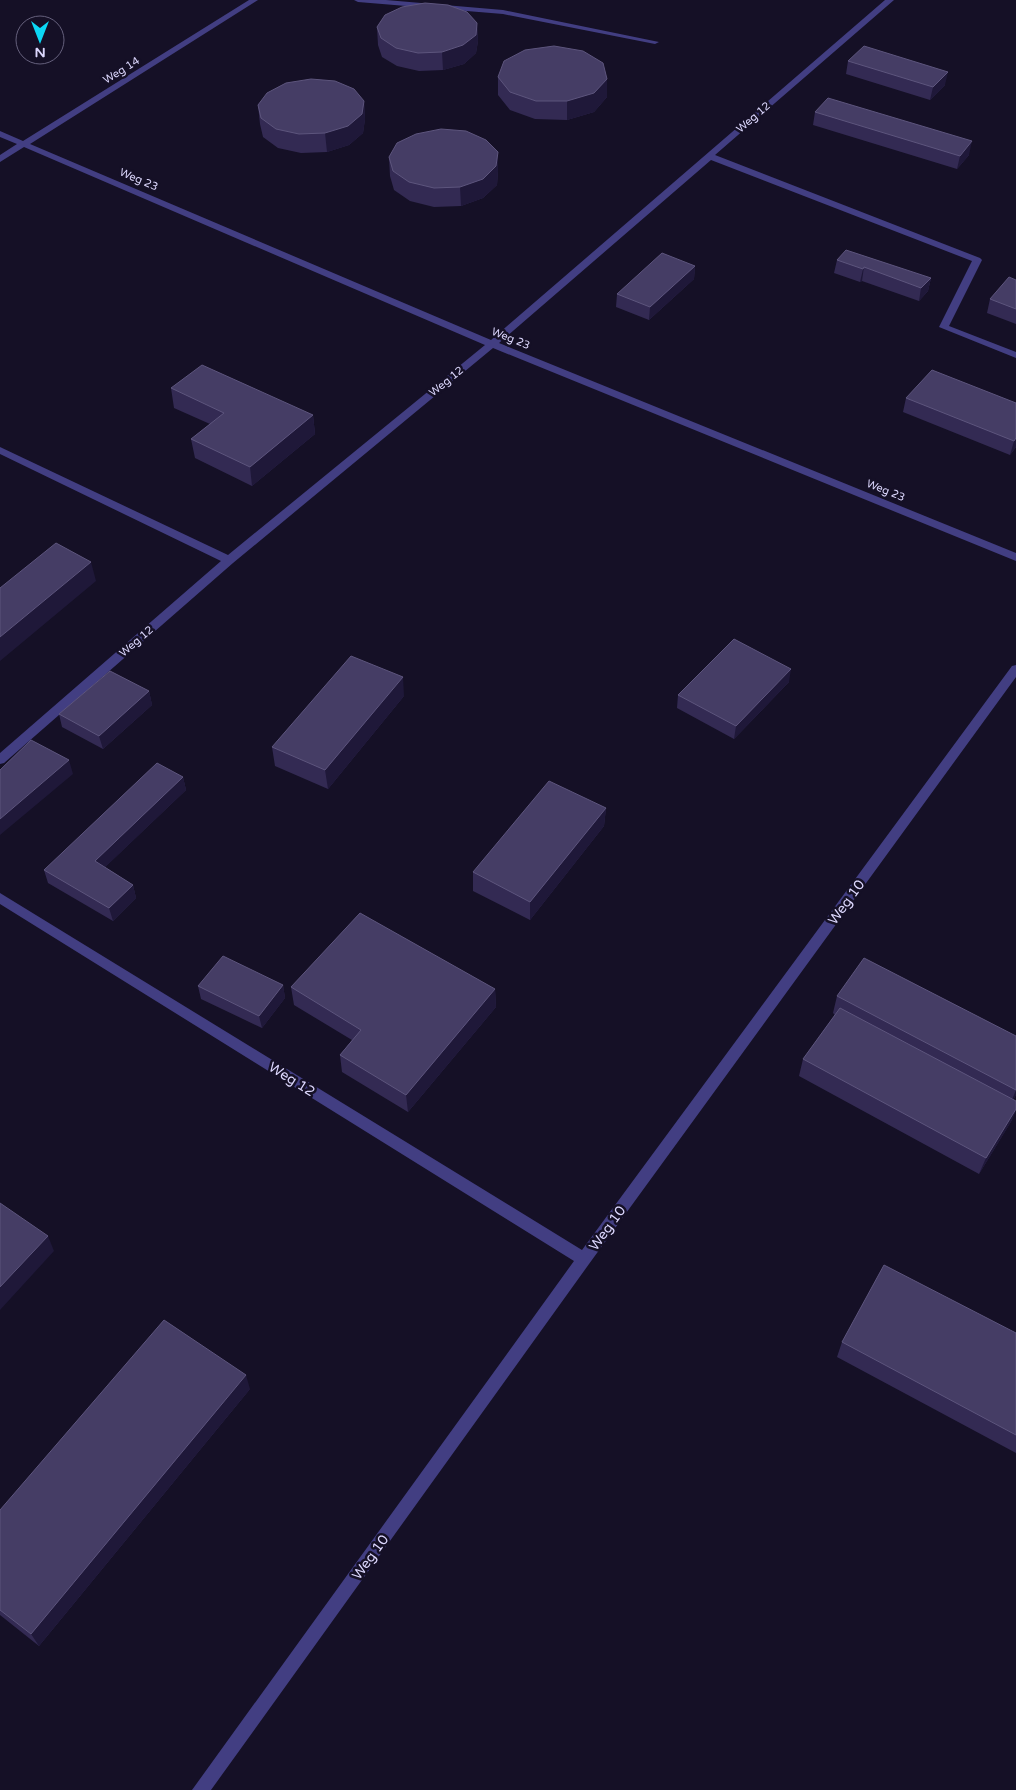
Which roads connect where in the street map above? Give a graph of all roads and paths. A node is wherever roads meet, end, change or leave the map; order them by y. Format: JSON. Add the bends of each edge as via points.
{"nodes":[{"id":1,"x":254,"y":0,"type":"edge"},
{"id":2,"x":358,"y":0,"type":"edge"},
{"id":3,"x":890,"y":0,"type":"edge"},
{"id":4,"x":654,"y":42,"type":"dead end"},
{"id":5,"x":0,"y":134,"type":"edge"},
{"id":6,"x":25,"y":144,"type":"junction"},
{"id":7,"x":709,"y":156,"type":"junction"},
{"id":8,"x":0,"y":159,"type":"edge"},
{"id":9,"x":492,"y":344,"type":"junction"},
{"id":10,"x":1016,"y":355,"type":"edge"},
{"id":11,"x":0,"y":450,"type":"edge"},
{"id":12,"x":1016,"y":557,"type":"edge"},
{"id":13,"x":229,"y":560,"type":"junction"},
{"id":14,"x":1016,"y":669,"type":"edge"},
{"id":15,"x":0,"y":760,"type":"edge"},
{"id":16,"x":0,"y":898,"type":"edge"},
{"id":17,"x":584,"y":1259,"type":"junction"},
{"id":18,"x":201,"y":1790,"type":"edge"}],
"edges":[{"from":1,"to":6,"type":"lane","name":"Weg 14"},
{"from":2,"to":4,"type":"lane","via":[[504,12]]},
{"from":3,"to":7,"type":"lane","name":"Weg 12"},
{"from":5,"to":6,"type":"lane","name":"Weg 23"},
{"from":6,"to":8,"type":"lane","name":"Weg 14"},
{"from":6,"to":9,"type":"lane","name":"Weg 23"},
{"from":7,"to":9,"type":"lane","name":"Weg 12"},
{"from":7,"to":10,"type":"lane","via":[[977,260],[944,327]]},
{"from":9,"to":12,"type":"lane","name":"Weg 23"},
{"from":9,"to":13,"type":"lane","name":"Weg 12"},
{"from":11,"to":13,"type":"lane"},
{"from":13,"to":15,"type":"lane","name":"Weg 12"},
{"from":14,"to":17,"type":"lane","name":"Weg 10"},
{"from":16,"to":17,"type":"lane","name":"Weg 12"},
{"from":17,"to":18,"type":"lane","name":"Weg 10"}]}
